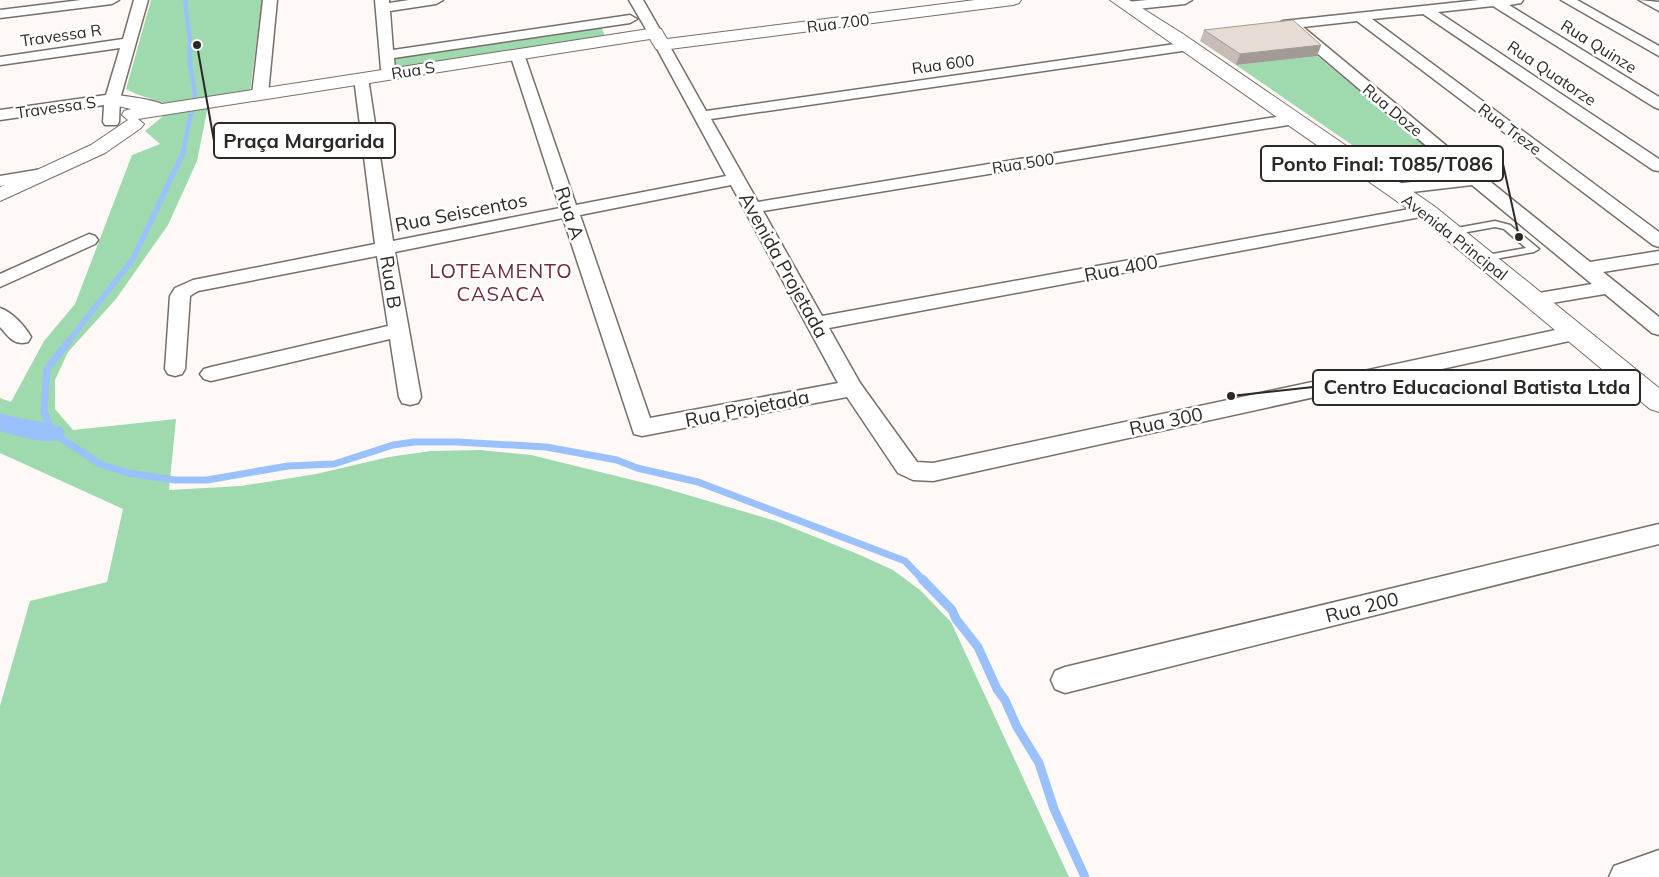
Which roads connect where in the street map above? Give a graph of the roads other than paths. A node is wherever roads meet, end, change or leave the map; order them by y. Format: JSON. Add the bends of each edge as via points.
{"nodes":[{"id":1,"x":112,"y":0,"type":"edge"},
{"id":2,"x":141,"y":0,"type":"edge"},
{"id":3,"x":270,"y":0,"type":"edge"},
{"id":4,"x":436,"y":0,"type":"edge"},
{"id":5,"x":1013,"y":0,"type":"edge"},
{"id":6,"x":1185,"y":0,"type":"edge"},
{"id":7,"x":1516,"y":0,"type":"edge"},
{"id":8,"x":1568,"y":0,"type":"edge"},
{"id":9,"x":1646,"y":0,"type":"edge"},
{"id":10,"x":1495,"y":2,"type":"junction"},
{"id":11,"x":1123,"y":3,"type":"edge"},
{"id":12,"x":382,"y":4,"type":"edge"},
{"id":13,"x":1438,"y":6,"type":"edge"},
{"id":14,"x":1659,"y":7,"type":"edge"},
{"id":15,"x":630,"y":8,"type":"edge"},
{"id":16,"x":0,"y":14,"type":"edge"},
{"id":17,"x":1360,"y":17,"type":"junction"},
{"id":18,"x":1291,"y":24,"type":"junction"},
{"id":19,"x":1272,"y":26,"type":"edge"},
{"id":20,"x":652,"y":38,"type":"junction"},
{"id":21,"x":1188,"y":40,"type":"junction"},
{"id":22,"x":127,"y":43,"type":"junction"},
{"id":23,"x":1659,"y":52,"type":"edge"},
{"id":24,"x":517,"y":54,"type":"junction"},
{"id":25,"x":387,"y":56,"type":"junction"},
{"id":26,"x":0,"y":61,"type":"edge"},
{"id":27,"x":389,"y":74,"type":"junction"},
{"id":28,"x":361,"y":78,"type":"junction"},
{"id":29,"x":260,"y":94,"type":"junction"},
{"id":30,"x":112,"y":99,"type":"junction"},
{"id":31,"x":1659,"y":104,"type":"edge"},
{"id":32,"x":175,"y":106,"type":"junction"},
{"id":33,"x":0,"y":115,"type":"edge"},
{"id":34,"x":701,"y":116,"type":"junction"},
{"id":35,"x":1294,"y":119,"type":"junction"},
{"id":36,"x":125,"y":120,"type":"junction"},
{"id":37,"x":1659,"y":166,"type":"edge"},
{"id":38,"x":42,"y":174,"type":"junction"},
{"id":39,"x":736,"y":179,"type":"junction"},
{"id":40,"x":1476,"y":179,"type":"junction"},
{"id":41,"x":0,"y":181,"type":"edge"},
{"id":42,"x":1395,"y":189,"type":"junction"},
{"id":43,"x":0,"y":195,"type":"edge"},
{"id":44,"x":752,"y":208,"type":"junction"},
{"id":45,"x":1426,"y":211,"type":"junction"},
{"id":46,"x":569,"y":212,"type":"junction"},
{"id":47,"x":1451,"y":232,"type":"junction"},
{"id":48,"x":89,"y":240,"type":"dead end"},
{"id":49,"x":1659,"y":241,"type":"edge"},
{"id":50,"x":385,"y":248,"type":"junction"},
{"id":51,"x":1659,"y":257,"type":"edge"},
{"id":52,"x":1484,"y":258,"type":"junction"},
{"id":53,"x":1586,"y":269,"type":"junction"},
{"id":54,"x":0,"y":281,"type":"edge"},
{"id":55,"x":1608,"y":287,"type":"junction"},
{"id":56,"x":1534,"y":300,"type":"junction"},
{"id":57,"x":0,"y":315,"type":"edge"},
{"id":58,"x":817,"y":324,"type":"junction"},
{"id":59,"x":1659,"y":328,"type":"edge"},
{"id":60,"x":398,"y":330,"type":"junction"},
{"id":61,"x":1574,"y":333,"type":"junction"},
{"id":62,"x":21,"y":337,"type":"dead end"},
{"id":63,"x":175,"y":369,"type":"dead end"},
{"id":64,"x":211,"y":374,"type":"dead end"},
{"id":65,"x":852,"y":388,"type":"junction"},
{"id":66,"x":410,"y":397,"type":"dead end"},
{"id":67,"x":1659,"y":402,"type":"edge"},
{"id":68,"x":642,"y":428,"type":"joint"},
{"id":69,"x":933,"y":472,"type":"joint"},
{"id":70,"x":1659,"y":534,"type":"edge"},
{"id":71,"x":1065,"y":680,"type":"dead end"},
{"id":72,"x":1659,"y":866,"type":"edge"},
{"id":73,"x":1625,"y":877,"type":"edge"}],
"edges":[{"from":1,"to":16,"type":"street"},
{"from":2,"to":22,"type":"street"},
{"from":3,"to":29,"type":"street"},
{"from":4,"to":12,"type":"street"},
{"from":5,"to":20,"type":"street","name":"Rua 700"},
{"from":6,"to":11,"type":"street"},
{"from":7,"to":10,"type":"street"},
{"from":8,"to":23,"type":"street"},
{"from":9,"to":14,"type":"street"},
{"from":10,"to":13,"type":"street"},
{"from":10,"to":31,"type":"street","name":"Rua Quinze"},
{"from":11,"to":21,"type":"street","name":"Avenida Principal"},
{"from":12,"to":25,"type":"street"},
{"from":13,"to":17,"type":"street"},
{"from":13,"to":37,"type":"street","name":"Rua Quatorze"},
{"from":15,"to":20,"type":"street"},
{"from":15,"to":20,"type":"street"},
{"from":15,"to":25,"type":"street","name":"Rua S"},
{"from":17,"to":18,"type":"street"},
{"from":17,"to":49,"type":"street","name":"Rua Treze"},
{"from":18,"to":19,"type":"street"},
{"from":18,"to":40,"type":"street","name":"Rua Doze"},
{"from":20,"to":24,"type":"street","name":"Rua S"},
{"from":20,"to":34,"type":"street","name":"Avenida Projetada"},
{"from":21,"to":34,"type":"street","name":"Rua 600"},
{"from":21,"to":35,"type":"street","name":"Avenida Principal"},
{"from":22,"to":26,"type":"street","name":"Travessa R"},
{"from":22,"to":30,"type":"street"},
{"from":24,"to":27,"type":"street","name":"Rua S"},
{"from":24,"to":46,"type":"street","name":"Rua A"},
{"from":25,"to":27,"type":"street"},
{"from":27,"to":28,"type":"street","name":"Rua S"},
{"from":28,"to":29,"type":"street","name":"Rua S"},
{"from":28,"to":50,"type":"street","name":"Rua B"},
{"from":29,"to":32,"type":"street","name":"Rua S"},
{"from":30,"to":32,"type":"street","via":[[132,104]]},
{"from":30,"to":33,"type":"street","name":"Travessa S"},
{"from":30,"to":36,"type":"street"},
{"from":32,"to":36,"type":"street","name":"Rua S"},
{"from":34,"to":39,"type":"street","name":"Avenida Projetada"},
{"from":35,"to":42,"type":"street","name":"Avenida Principal"},
{"from":35,"to":44,"type":"street","name":"Rua 500"},
{"from":36,"to":38,"type":"street","name":"Rua S","via":[[105,145]]},
{"from":38,"to":41,"type":"street"},
{"from":38,"to":43,"type":"street","name":"Rua S"},
{"from":39,"to":44,"type":"street","name":"Avenida Projetada"},
{"from":39,"to":46,"type":"street","name":"Rua Seiscentos"},
{"from":40,"to":42,"type":"street"},
{"from":40,"to":53,"type":"street","name":"Rua Doze"},
{"from":42,"to":45,"type":"street","name":"Avenida Principal"},
{"from":44,"to":58,"type":"street","name":"Avenida Projetada"},
{"from":45,"to":47,"type":"street","name":"Avenida Principal"},
{"from":45,"to":58,"type":"street","name":"Rua 400"},
{"from":46,"to":50,"type":"street","name":"Rua Seiscentos"},
{"from":46,"to":68,"type":"street","name":"Rua A"},
{"from":47,"to":52,"type":"street","name":"Avenida Principal"},
{"from":47,"to":52,"type":"lane","via":[[1502,225],[1534,249]]},
{"from":48,"to":54,"type":"street"},
{"from":50,"to":60,"type":"street","name":"Rua B"},
{"from":50,"to":63,"type":"street","name":"Rua Seiscentos","via":[[194,286],[182,292]]},
{"from":51,"to":53,"type":"street"},
{"from":52,"to":56,"type":"street","name":"Avenida Principal"},
{"from":53,"to":55,"type":"street","name":"Rua Doze"},
{"from":55,"to":56,"type":"street"},
{"from":55,"to":59,"type":"street","name":"Rua Doze"},
{"from":56,"to":61,"type":"street","name":"Avenida Principal"},
{"from":57,"to":62,"type":"street"},
{"from":58,"to":65,"type":"street","name":"Avenida Projetada"},
{"from":60,"to":64,"type":"street"},
{"from":60,"to":66,"type":"street","name":"Rua B"},
{"from":61,"to":67,"type":"street","name":"Avenida Principal"},
{"from":61,"to":69,"type":"street","name":"Rua 300"},
{"from":65,"to":68,"type":"street","name":"Rua Projetada"},
{"from":65,"to":69,"type":"street","name":"Avenida Projetada","via":[[906,467],[913,471]]},
{"from":70,"to":71,"type":"street","name":"Rua 200"},
{"from":72,"to":73,"type":"street"}]}
